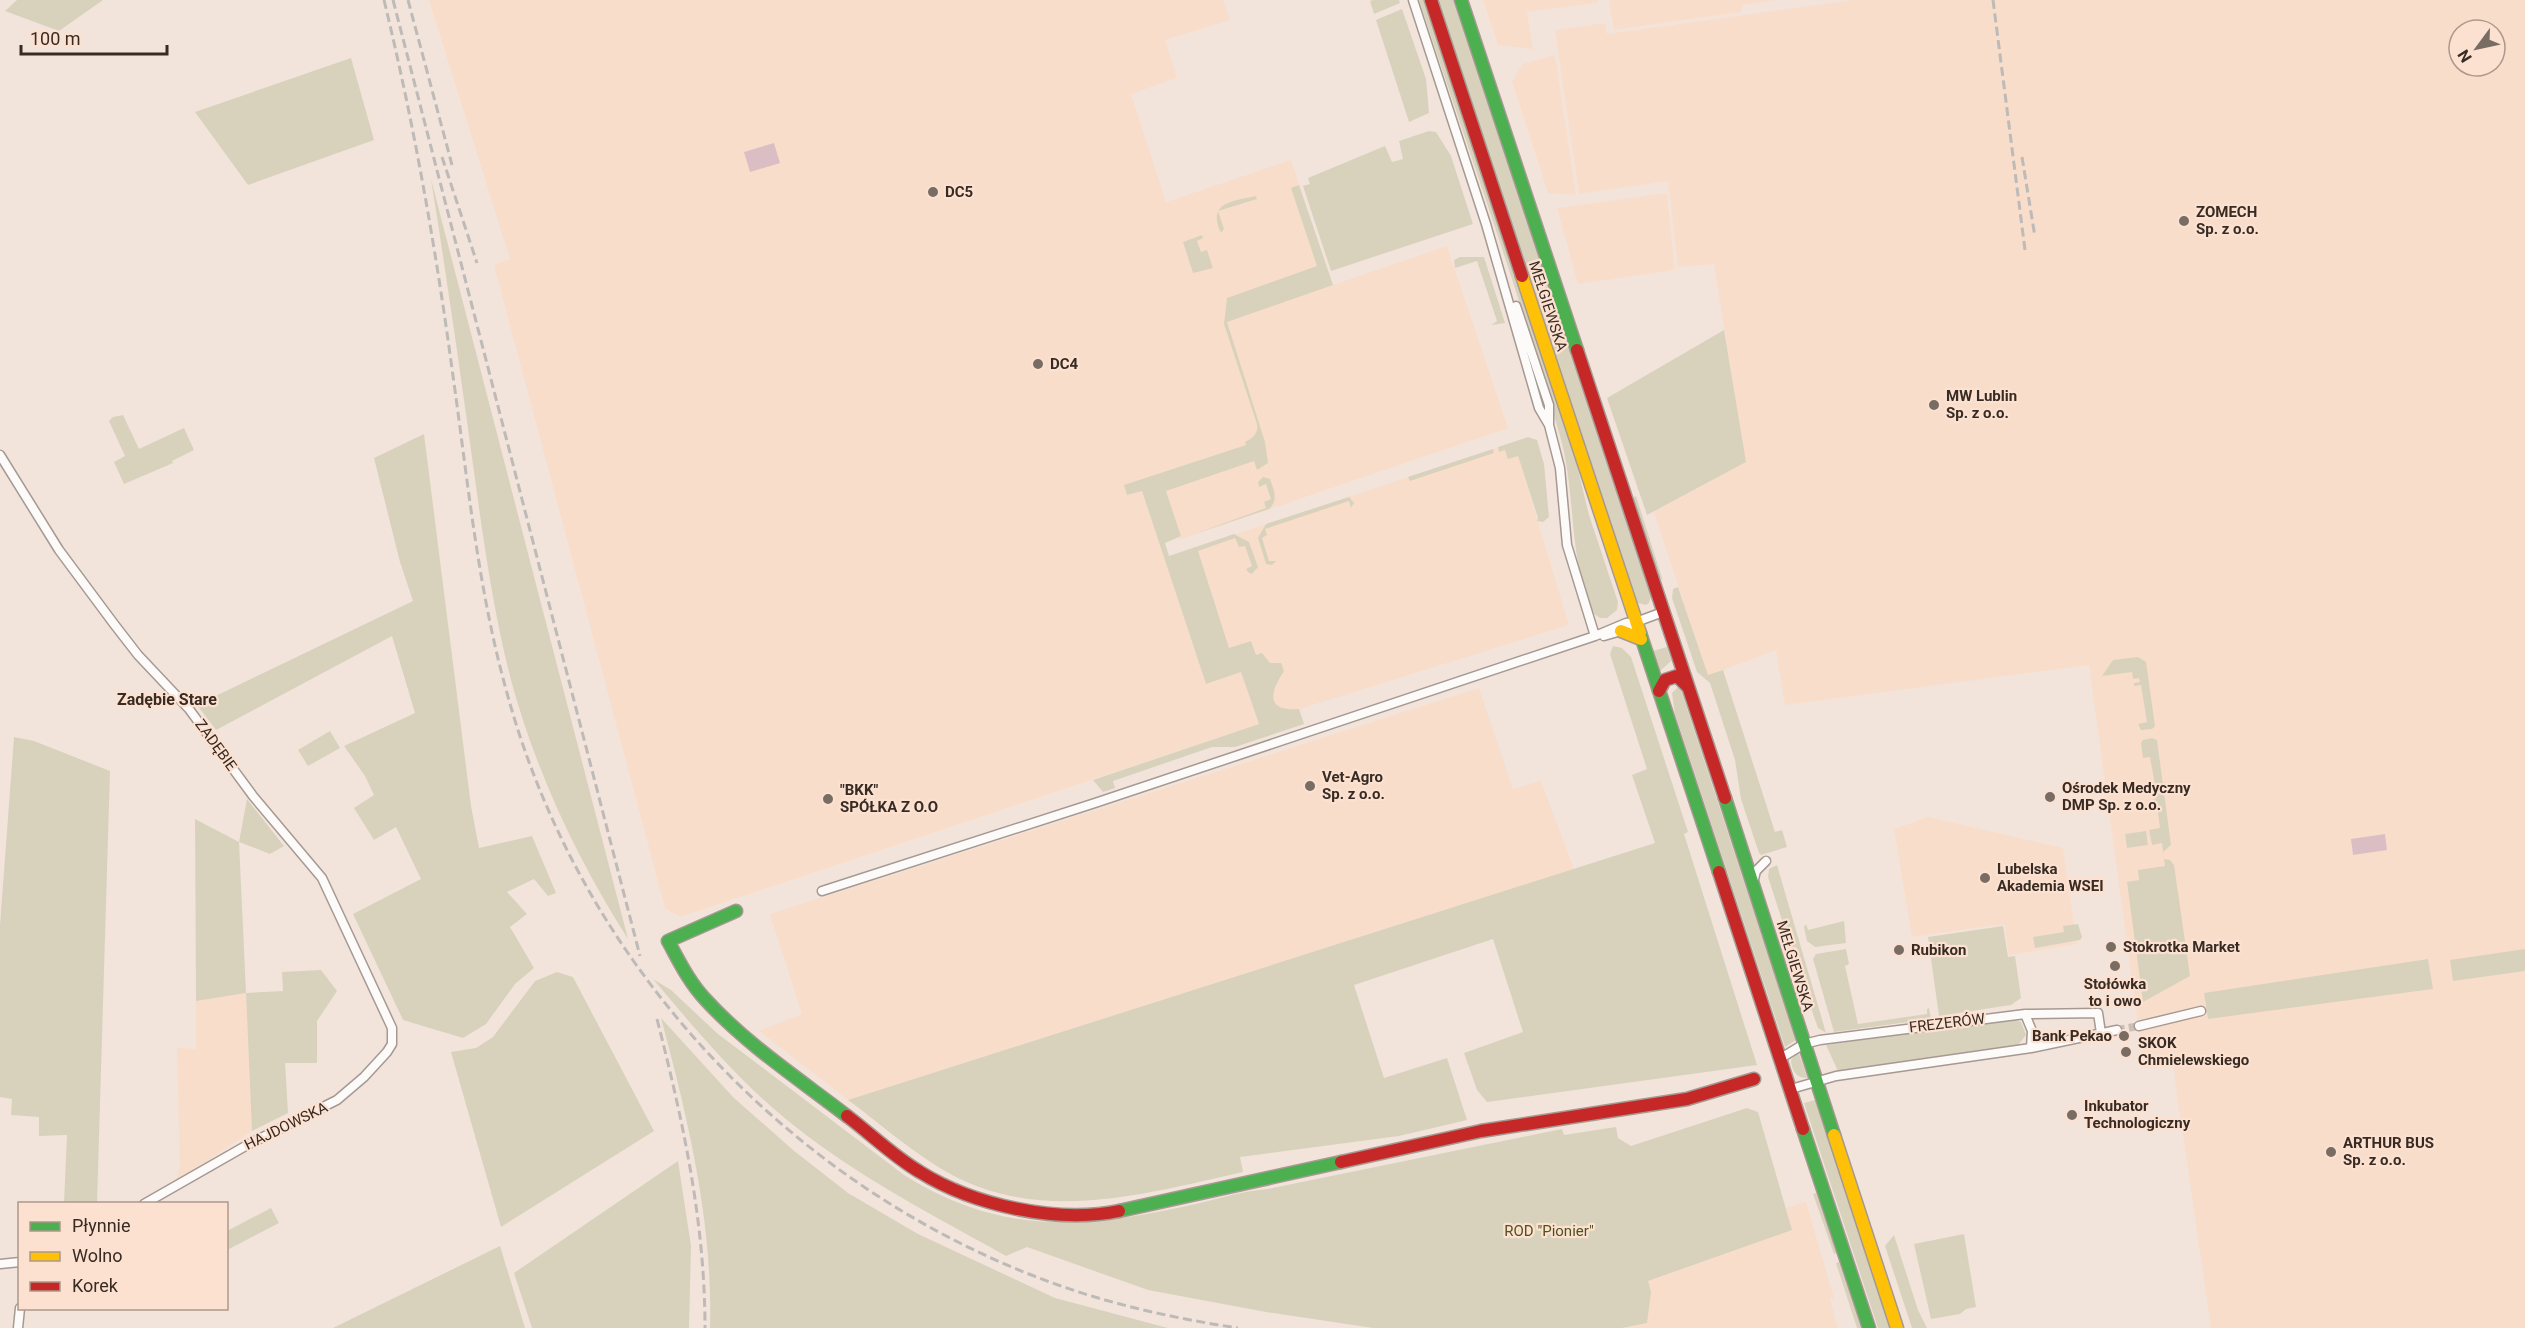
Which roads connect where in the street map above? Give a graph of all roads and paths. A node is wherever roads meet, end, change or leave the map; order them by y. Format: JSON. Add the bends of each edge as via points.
{"nodes":[{"id":1,"x":1413,"y":0,"type":"edge"},
{"id":2,"x":1431,"y":0,"type":"edge"},
{"id":3,"x":1461,"y":0,"type":"edge"},
{"id":4,"x":0,"y":455,"type":"edge"},
{"id":5,"x":1663,"y":612,"type":"junction"},
{"id":6,"x":1636,"y":622,"type":"junction"},
{"id":7,"x":1622,"y":632,"type":"junction"},
{"id":8,"x":1595,"y":636,"type":"junction"},
{"id":9,"x":1641,"y":639,"type":"junction"},
{"id":10,"x":1688,"y":688,"type":"junction"},
{"id":11,"x":1659,"y":691,"type":"junction"},
{"id":12,"x":1744,"y":857,"type":"junction"},
{"id":13,"x":1753,"y":883,"type":"junction"},
{"id":14,"x":822,"y":891,"type":"dead end"},
{"id":15,"x":736,"y":911,"type":"dead end"},
{"id":16,"x":2201,"y":1011,"type":"dead end"},
{"id":17,"x":2025,"y":1014,"type":"junction"},
{"id":18,"x":389,"y":1019,"type":"joint"},
{"id":19,"x":2139,"y":1026,"type":"tunnel mouth"},
{"id":20,"x":2117,"y":1030,"type":"tunnel mouth"},
{"id":21,"x":2101,"y":1033,"type":"junction"},
{"id":22,"x":1804,"y":1044,"type":"junction"},
{"id":23,"x":2031,"y":1048,"type":"junction"},
{"id":24,"x":1781,"y":1058,"type":"junction"},
{"id":25,"x":1754,"y":1079,"type":"dead end"},
{"id":26,"x":1816,"y":1081,"type":"junction"},
{"id":27,"x":1791,"y":1089,"type":"junction"},
{"id":28,"x":146,"y":1202,"type":"edge"},
{"id":29,"x":18,"y":1262,"type":"edge"},
{"id":30,"x":0,"y":1264,"type":"edge"},
{"id":31,"x":20,"y":1310,"type":"edge"},
{"id":32,"x":18,"y":1328,"type":"edge"},
{"id":33,"x":1869,"y":1328,"type":"edge"},
{"id":34,"x":1897,"y":1328,"type":"edge"}],
"edges":[{"from":1,"to":8,"type":"street","via":[[1486,224],[1539,408],[1549,425],[1560,468],[1567,545]]},
{"from":2,"to":6,"type":"main road","name":"MEŁGIEWSKA"},
{"from":3,"to":5,"type":"main road","name":"MEŁGIEWSKA"},
{"from":4,"to":18,"type":"street","name":"ZADĘBIE","via":[[59,550],[114,624],[189,709],[253,796],[322,878]]},
{"from":5,"to":6,"type":"street"},
{"from":5,"to":10,"type":"main road","name":"MEŁGIEWSKA"},
{"from":6,"to":7,"type":"street"},
{"from":6,"to":8,"type":"street"},
{"from":6,"to":9,"type":"main road","name":"MEŁGIEWSKA"},
{"from":7,"to":8,"type":"street"},
{"from":7,"to":9,"type":"main road"},
{"from":8,"to":14,"type":"street"},
{"from":9,"to":11,"type":"main road","name":"MEŁGIEWSKA"},
{"from":10,"to":11,"type":"main road","via":[[1677,676],[1671,676]]},
{"from":10,"to":12,"type":"main road","name":"MEŁGIEWSKA"},
{"from":11,"to":24,"type":"main road","name":"MEŁGIEWSKA"},
{"from":12,"to":13,"type":"main road","name":"MEŁGIEWSKA"},
{"from":12,"to":13,"type":"street","via":[[1766,861],[1756,871]]},
{"from":13,"to":22,"type":"main road","name":"MEŁGIEWSKA"},
{"from":15,"to":25,"type":"main road","via":[[668,941],[686,974],[718,1012],[919,1172],[949,1188],[1011,1209],[1045,1214],[1114,1212],[1471,1134],[1687,1099]]},
{"from":16,"to":19,"type":"street"},
{"from":17,"to":21,"type":"street","name":"FREZERÓW","via":[[2098,1013]]},
{"from":17,"to":22,"type":"street","name":"FREZERÓW"},
{"from":17,"to":23,"type":"street","via":[[2032,1031]]},
{"from":18,"to":28,"type":"street","name":"HAJDOWSKA","via":[[392,1044],[364,1077],[337,1100],[259,1138]]},
{"from":20,"to":21,"type":"street"},
{"from":21,"to":23,"type":"street"},
{"from":22,"to":24,"type":"street","name":"FREZERÓW"},
{"from":22,"to":26,"type":"main road","name":"MEŁGIEWSKA"},
{"from":23,"to":26,"type":"street"},
{"from":24,"to":27,"type":"main road","name":"MEŁGIEWSKA"},
{"from":26,"to":27,"type":"street"},
{"from":26,"to":34,"type":"main road","name":"MEŁGIEWSKA"},
{"from":27,"to":33,"type":"main road","name":"MEŁGIEWSKA"},
{"from":29,"to":30,"type":"street"},
{"from":31,"to":32,"type":"street"}]}
